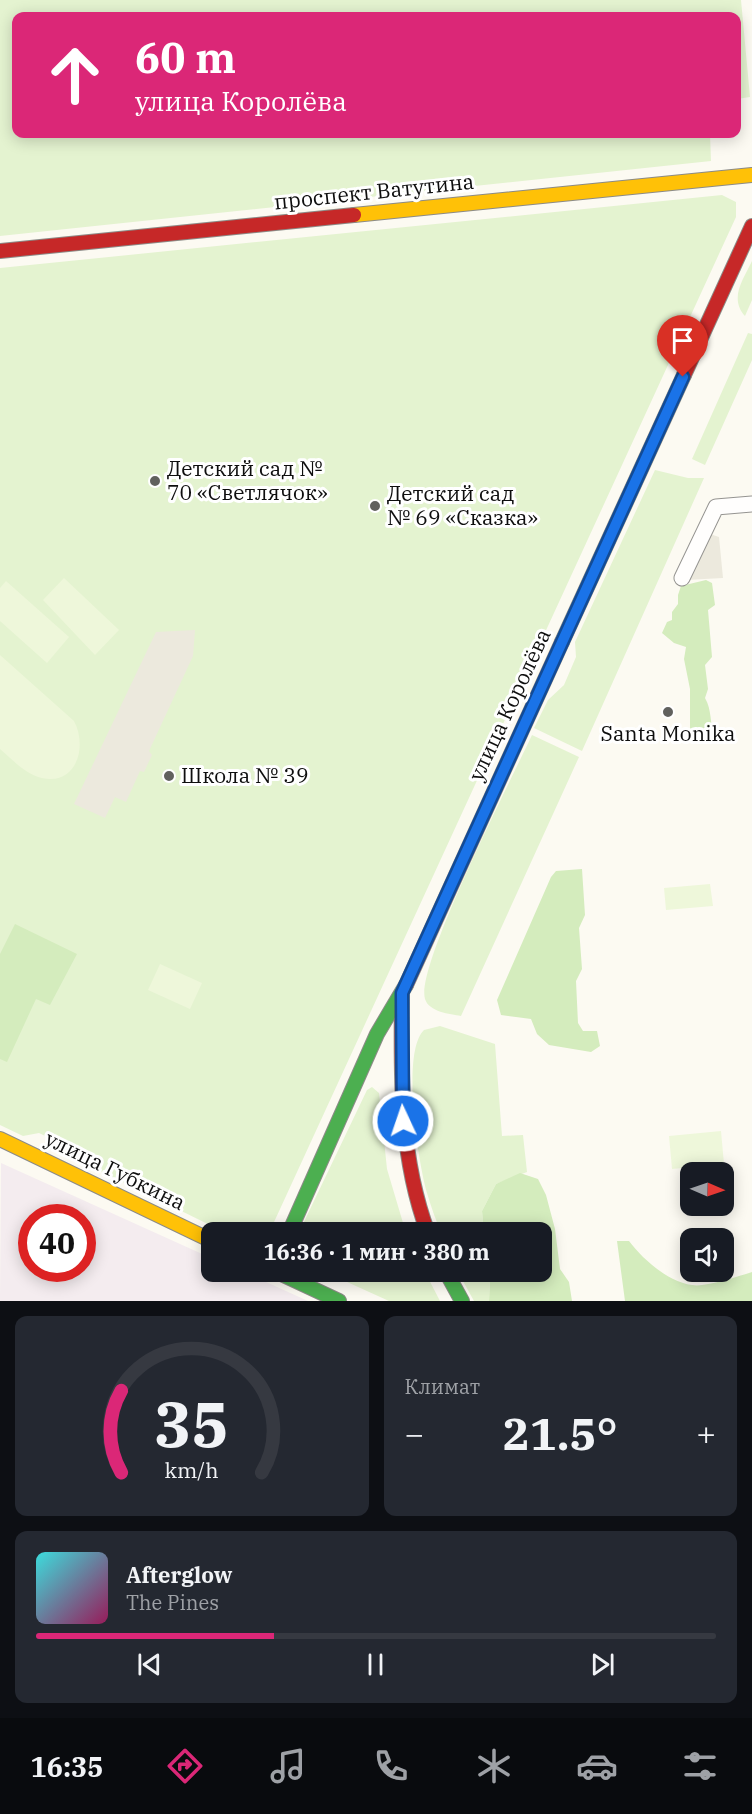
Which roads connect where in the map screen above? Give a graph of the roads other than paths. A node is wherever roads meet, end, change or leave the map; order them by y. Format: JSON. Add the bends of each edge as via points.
{"nodes":[{"id":1,"x":752,"y":175,"type":"edge"},
{"id":2,"x":751,"y":229,"type":"edge"},
{"id":3,"x":0,"y":251,"type":"edge"},
{"id":4,"x":752,"y":504,"type":"edge"},
{"id":5,"x":682,"y":578,"type":"dead end"},
{"id":6,"x":402,"y":993,"type":"junction"},
{"id":7,"x":0,"y":1139,"type":"edge"},
{"id":8,"x":294,"y":1222,"type":"edge"},
{"id":9,"x":423,"y":1222,"type":"edge"},
{"id":10,"x":201,"y":1236,"type":"edge"},
{"id":11,"x":298,"y":1282,"type":"edge"},
{"id":12,"x":452,"y":1282,"type":"edge"},
{"id":13,"x":339,"y":1301,"type":"edge"},
{"id":14,"x":462,"y":1301,"type":"edge"}],
"edges":[{"from":1,"to":3,"type":"street","name":"проспект Ватутина"},
{"from":2,"to":6,"type":"street","name":"улица Королёва"},
{"from":4,"to":5,"type":"street","via":[[716,507]]},
{"from":6,"to":8,"type":"street","name":"улица Королёва","via":[[377,1034]]},
{"from":6,"to":9,"type":"street","via":[[402,1115]]},
{"from":7,"to":10,"type":"street","name":"улица Губкина"},
{"from":11,"to":13,"type":"street"},
{"from":12,"to":14,"type":"street"}]}
